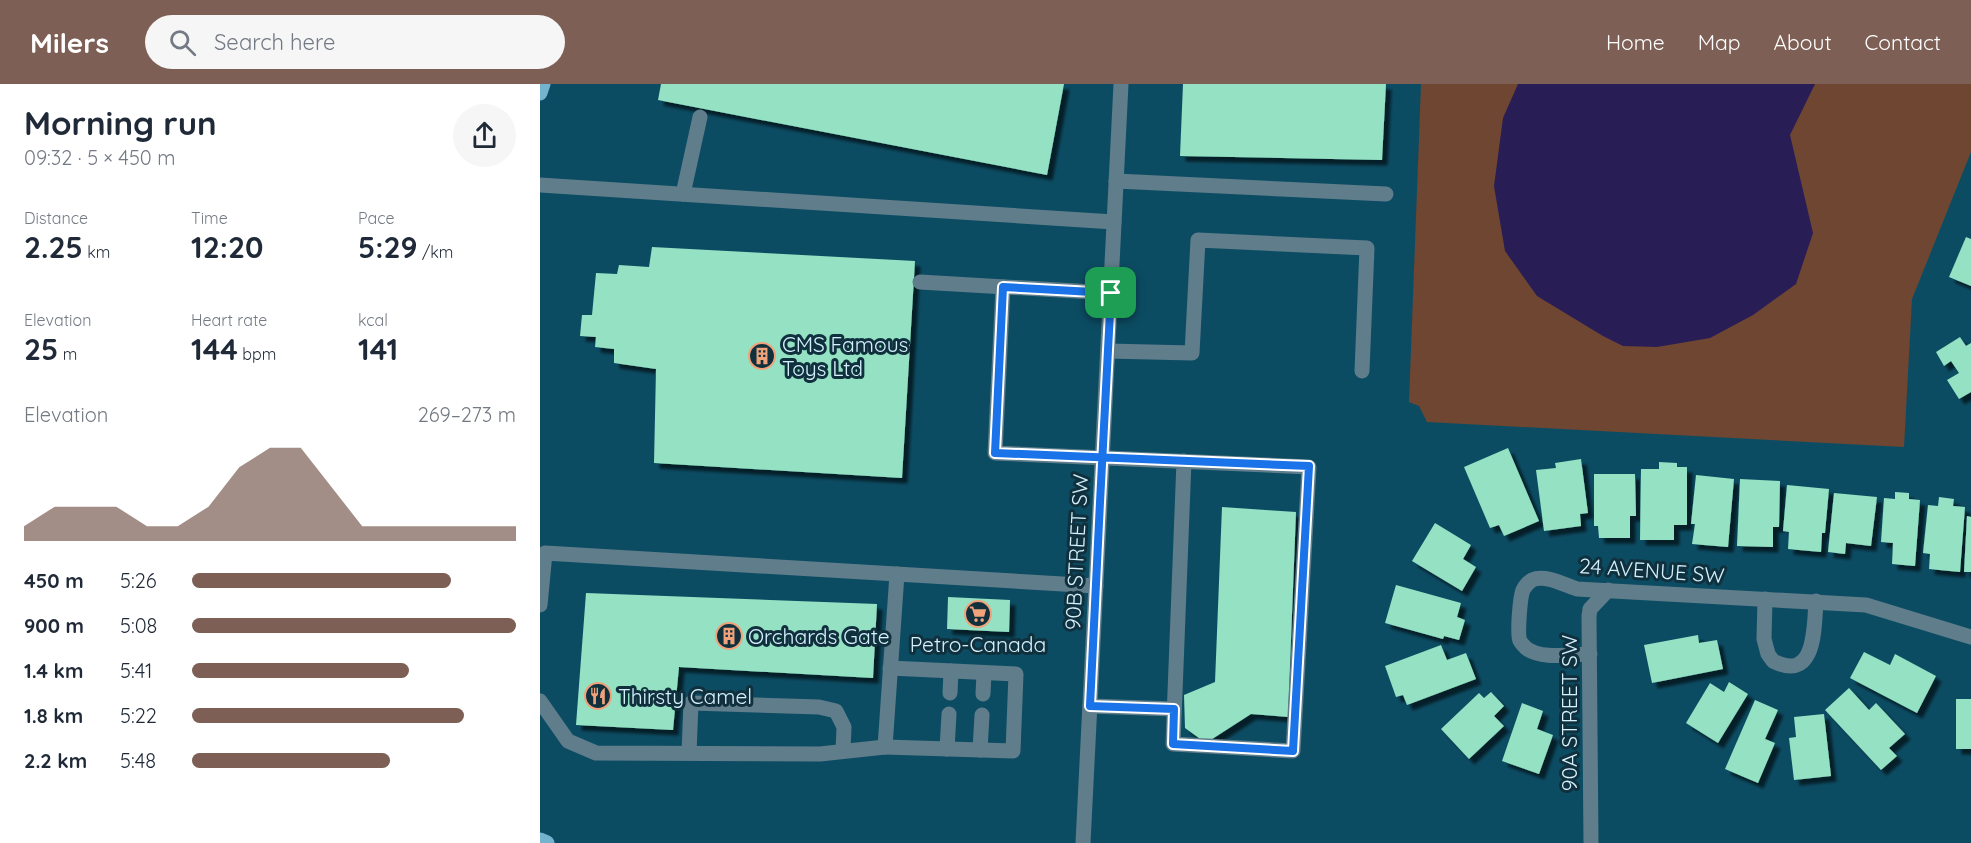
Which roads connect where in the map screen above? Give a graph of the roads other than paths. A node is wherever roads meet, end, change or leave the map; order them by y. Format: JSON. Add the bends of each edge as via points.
{"nodes":[{"id":1,"x":543,"y":84,"type":"edge"},
{"id":2,"x":1121,"y":84,"type":"edge"},
{"id":3,"x":540,"y":93,"type":"edge"},
{"id":4,"x":700,"y":117,"type":"dead end"},
{"id":5,"x":1116,"y":181,"type":"junction"},
{"id":6,"x":540,"y":184,"type":"edge"},
{"id":7,"x":1386,"y":194,"type":"dead end"},
{"id":8,"x":683,"y":195,"type":"junction"},
{"id":9,"x":1114,"y":222,"type":"junction"},
{"id":10,"x":920,"y":282,"type":"dead end"},
{"id":11,"x":1003,"y":287,"type":"junction"},
{"id":12,"x":1111,"y":293,"type":"junction"},
{"id":13,"x":1108,"y":351,"type":"junction"},
{"id":14,"x":1362,"y":370,"type":"dead end"},
{"id":15,"x":1102,"y":457,"type":"junction"},
{"id":16,"x":1184,"y":461,"type":"junction"},
{"id":17,"x":897,"y":574,"type":"junction"},
{"id":18,"x":1096,"y":586,"type":"junction"},
{"id":19,"x":1608,"y":590,"type":"junction"},
{"id":20,"x":1765,"y":599,"type":"junction"},
{"id":21,"x":1816,"y":601,"type":"junction"},
{"id":22,"x":540,"y":605,"type":"edge"},
{"id":23,"x":1971,"y":637,"type":"edge"},
{"id":24,"x":1590,"y":654,"type":"junction"},
{"id":25,"x":890,"y":668,"type":"junction"},
{"id":26,"x":951,"y":671,"type":"junction"},
{"id":27,"x":984,"y":673,"type":"junction"},
{"id":28,"x":950,"y":693,"type":"dead end"},
{"id":29,"x":982,"y":694,"type":"dead end"},
{"id":30,"x":540,"y":701,"type":"edge"},
{"id":31,"x":1090,"y":706,"type":"junction"},
{"id":32,"x":1174,"y":709,"type":"junction"},
{"id":33,"x":949,"y":714,"type":"dead end"},
{"id":34,"x":982,"y":715,"type":"dead end"},
{"id":35,"x":885,"y":747,"type":"junction"},
{"id":36,"x":947,"y":749,"type":"junction"},
{"id":37,"x":980,"y":750,"type":"junction"},
{"id":38,"x":843,"y":751,"type":"junction"},
{"id":39,"x":689,"y":753,"type":"junction"},
{"id":40,"x":540,"y":840,"type":"edge"},
{"id":41,"x":547,"y":843,"type":"edge"},
{"id":42,"x":1083,"y":843,"type":"edge"},
{"id":43,"x":1591,"y":843,"type":"edge"}],
"edges":[{"from":1,"to":3,"type":"main road"},
{"from":2,"to":5,"type":"street","name":"90B STREET SW"},
{"from":4,"to":8,"type":"street"},
{"from":5,"to":7,"type":"street"},
{"from":5,"to":9,"type":"street","name":"90B STREET SW"},
{"from":6,"to":8,"type":"street"},
{"from":8,"to":9,"type":"street"},
{"from":9,"to":12,"type":"street","name":"90B STREET SW"},
{"from":10,"to":11,"type":"street"},
{"from":11,"to":12,"type":"street"},
{"from":11,"to":15,"type":"street","via":[[995,453]]},
{"from":12,"to":13,"type":"street","name":"90B STREET SW"},
{"from":13,"to":14,"type":"street","via":[[1192,353],[1198,240],[1367,248]]},
{"from":13,"to":15,"type":"street","name":"90B STREET SW"},
{"from":15,"to":16,"type":"street"},
{"from":15,"to":18,"type":"street","name":"90B STREET SW"},
{"from":16,"to":32,"type":"street"},
{"from":16,"to":32,"type":"street","via":[[1309,466],[1293,751],[1173,744]]},
{"from":17,"to":18,"type":"street"},
{"from":17,"to":22,"type":"street","via":[[545,553]]},
{"from":17,"to":25,"type":"street"},
{"from":18,"to":31,"type":"street","name":"90B STREET SW"},
{"from":19,"to":20,"type":"street","name":"24 AVENUE SW"},
{"from":19,"to":24,"type":"street","name":"90A STREET SW","via":[[1590,609]]},
{"from":19,"to":24,"type":"street","name":"24 AVENUE SW","via":[[1577,589],[1539,579],[1523,590],[1519,635],[1525,647],[1538,653]]},
{"from":20,"to":21,"type":"street","name":"24 AVENUE SW"},
{"from":20,"to":21,"type":"street","via":[[1765,647],[1773,661],[1788,666],[1809,654]]},
{"from":21,"to":23,"type":"street","name":"24 AVENUE SW","via":[[1866,605]]},
{"from":24,"to":43,"type":"street","name":"90A STREET SW"},
{"from":25,"to":26,"type":"street"},
{"from":25,"to":35,"type":"street"},
{"from":26,"to":27,"type":"street"},
{"from":26,"to":28,"type":"street"},
{"from":27,"to":29,"type":"street"},
{"from":27,"to":37,"type":"street","via":[[1016,674],[1013,751]]},
{"from":30,"to":39,"type":"street","via":[[568,741],[596,753]]},
{"from":31,"to":32,"type":"street"},
{"from":31,"to":42,"type":"street","name":"90B STREET SW"},
{"from":33,"to":36,"type":"street"},
{"from":34,"to":37,"type":"street"},
{"from":35,"to":36,"type":"street"},
{"from":35,"to":38,"type":"street"},
{"from":36,"to":37,"type":"street"},
{"from":38,"to":39,"type":"street"},
{"from":38,"to":39,"type":"street","via":[[843,726],[836,711],[819,707],[691,703]]},
{"from":40,"to":41,"type":"main road"}]}
